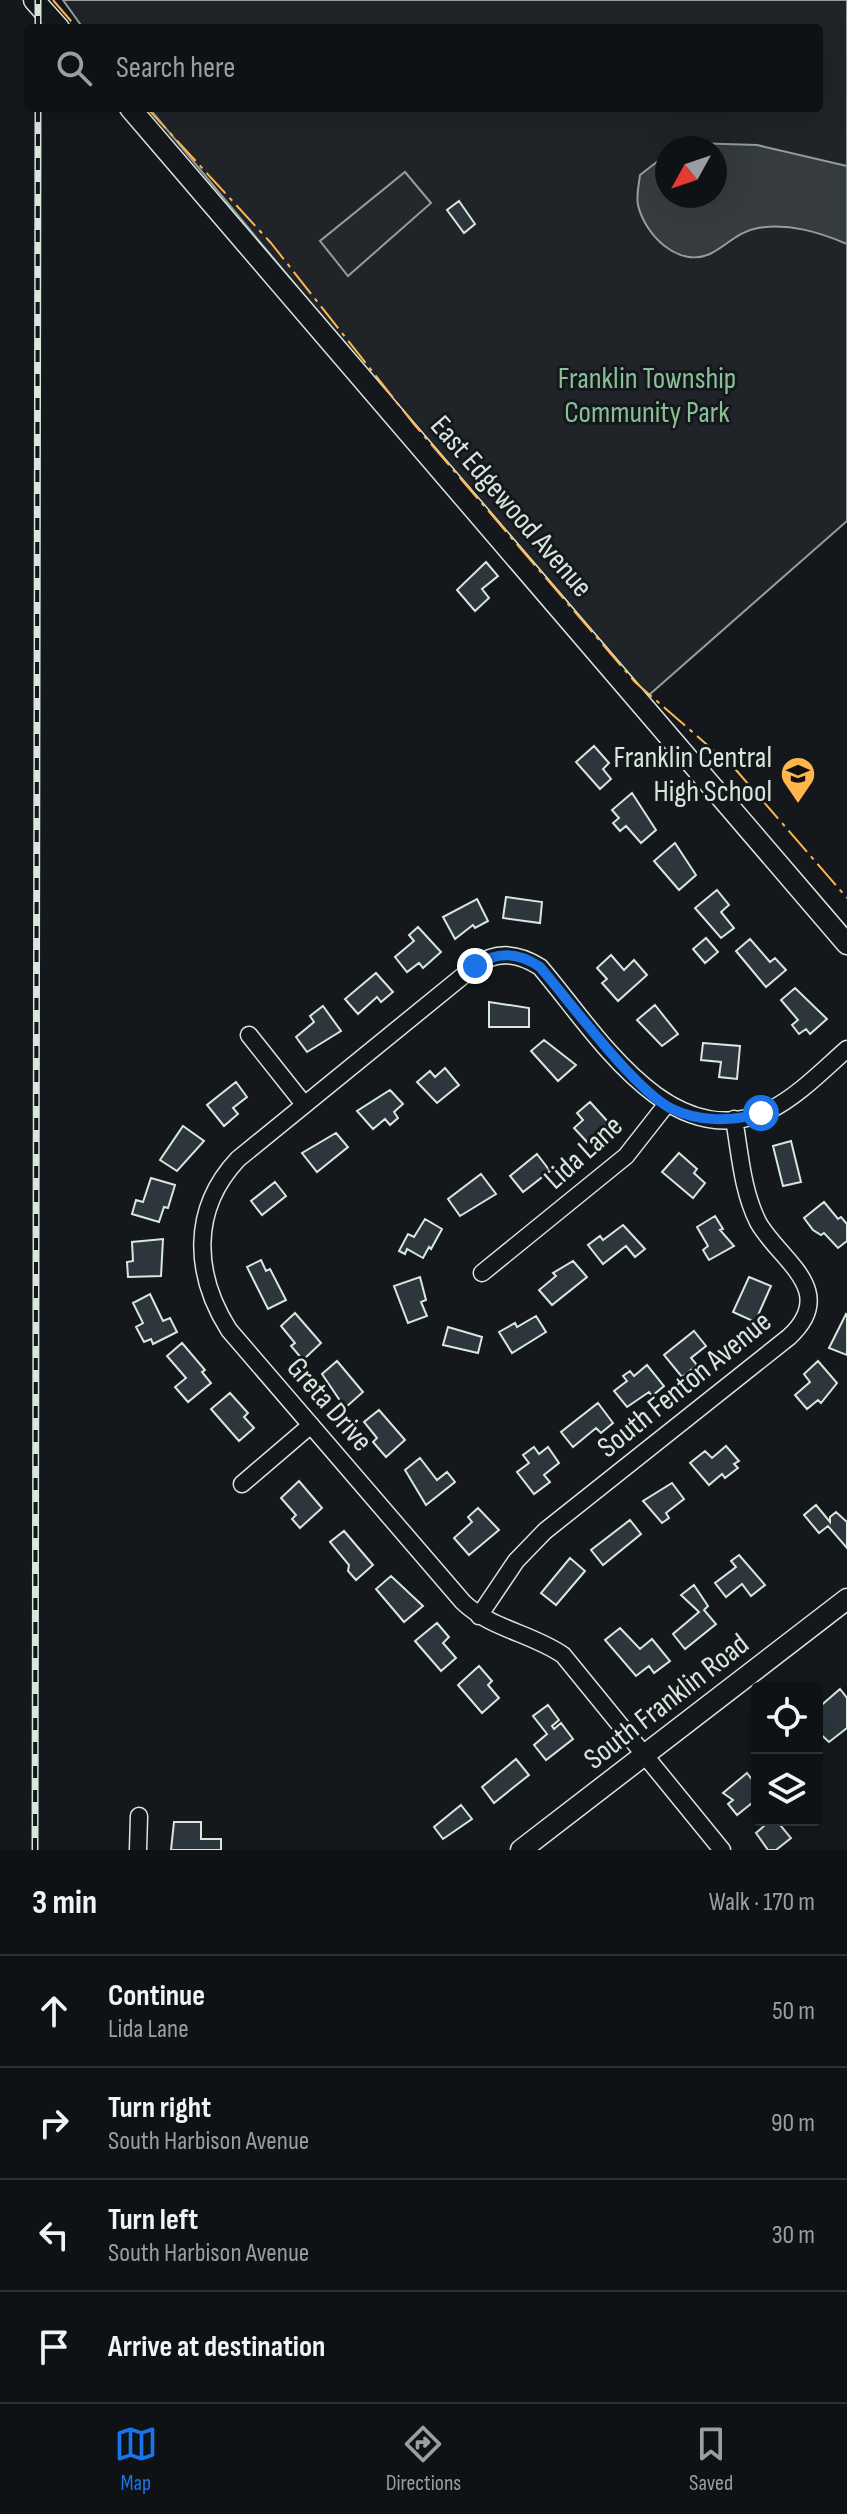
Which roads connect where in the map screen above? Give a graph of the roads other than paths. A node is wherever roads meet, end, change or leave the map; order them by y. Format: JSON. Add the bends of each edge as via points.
{"nodes":[{"id":1,"x":34,"y":0,"type":"edge"},
{"id":2,"x":55,"y":24,"type":"edge"},
{"id":3,"x":133,"y":112,"type":"edge"},
{"id":4,"x":847,"y":944,"type":"edge"},
{"id":5,"x":249,"y":1035,"type":"dead end"},
{"id":6,"x":847,"y":1049,"type":"edge"},
{"id":7,"x":303,"y":1103,"type":"junction"},
{"id":8,"x":666,"y":1105,"type":"junction"},
{"id":9,"x":734,"y":1119,"type":"junction"},
{"id":10,"x":482,"y":1273,"type":"dead end"},
{"id":11,"x":311,"y":1425,"type":"junction"},
{"id":12,"x":242,"y":1484,"type":"dead end"},
{"id":13,"x":847,"y":1599,"type":"edge"},
{"id":14,"x":479,"y":1616,"type":"junction"},
{"id":15,"x":647,"y":1756,"type":"junction"},
{"id":16,"x":139,"y":1816,"type":"dead end"},
{"id":17,"x":138,"y":1850,"type":"edge"},
{"id":18,"x":521,"y":1850,"type":"edge"},
{"id":19,"x":722,"y":1850,"type":"edge"}],
"edges":[{"from":1,"to":2,"type":"main road"},
{"from":3,"to":4,"type":"main road","name":"East Edgewood Avenue"},
{"from":5,"to":7,"type":"street"},
{"from":6,"to":9,"type":"street","via":[[785,1101]]},
{"from":7,"to":8,"type":"street","name":"Greta Drive","via":[[475,966],[504,954],[540,967]]},
{"from":7,"to":11,"type":"street","name":"Greta Drive","via":[[247,1150],[222,1179],[208,1207],[201,1252],[205,1283],[220,1318]]},
{"from":8,"to":9,"type":"street","via":[[696,1117]]},
{"from":8,"to":10,"type":"street","name":"Lida Lane","via":[[630,1152]]},
{"from":9,"to":14,"type":"street","name":"South Fenton Avenue","via":[[746,1191],[759,1224],[796,1267],[807,1290],[802,1322],[532,1543]]},
{"from":11,"to":12,"type":"street"},
{"from":11,"to":14,"type":"street","name":"Greta Drive"},
{"from":13,"to":15,"type":"main road","name":"South Franklin Road"},
{"from":14,"to":15,"type":"street","name":"Greta Drive","via":[[563,1655]]},
{"from":15,"to":18,"type":"main road","name":"South Franklin Road"},
{"from":15,"to":19,"type":"street","name":"Greta Drive"},
{"from":16,"to":17,"type":"street"}]}
